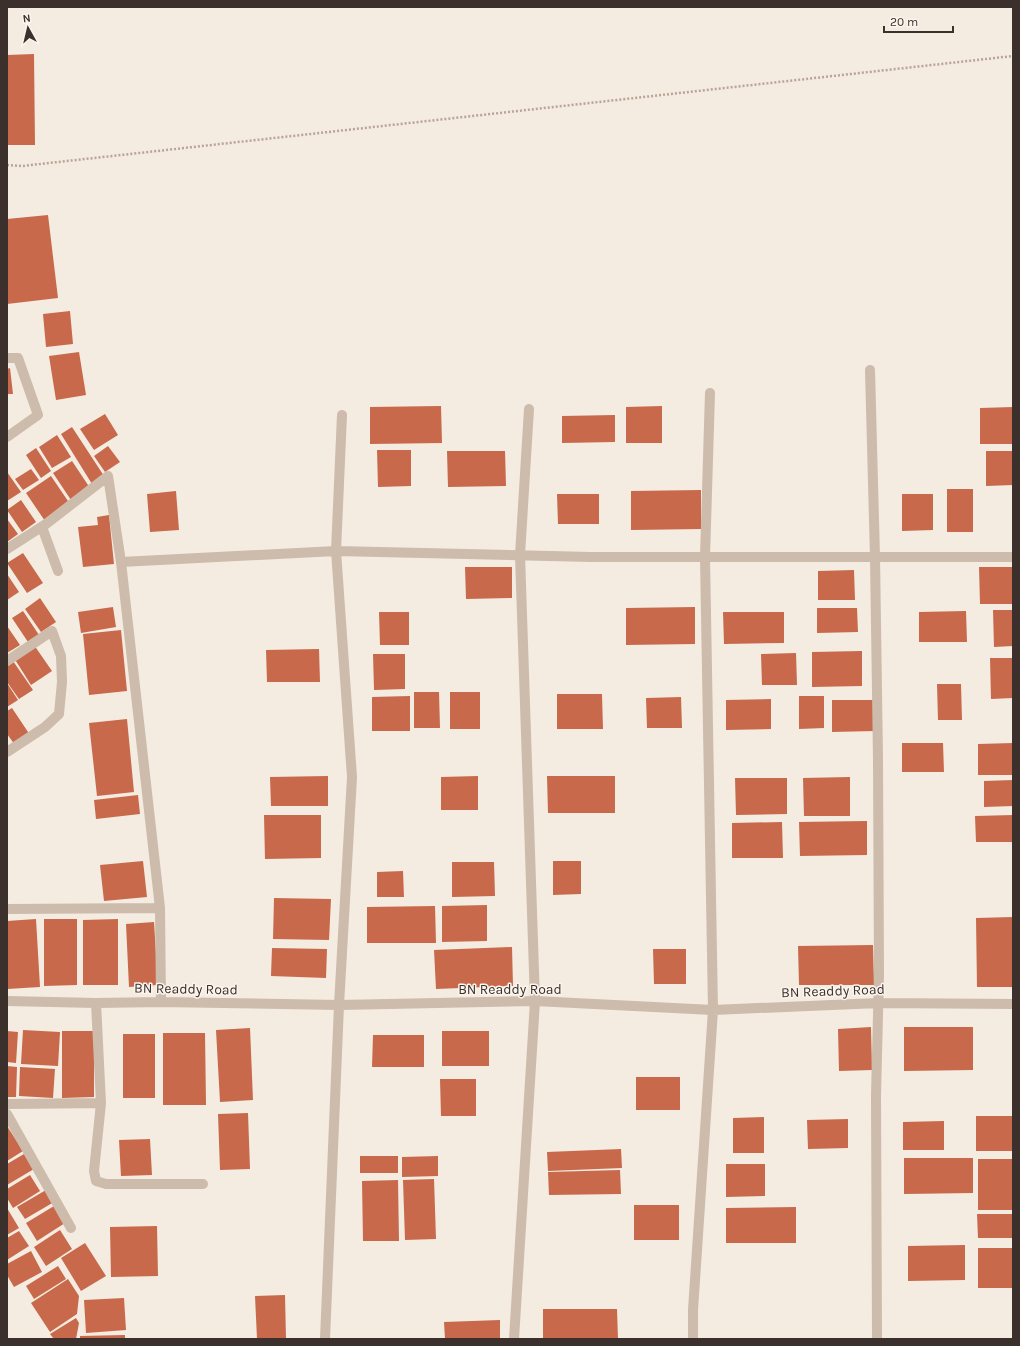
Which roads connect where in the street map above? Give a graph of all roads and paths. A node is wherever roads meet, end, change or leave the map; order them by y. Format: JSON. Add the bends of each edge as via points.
{"nodes":[{"id":1,"x":1013,"y":56,"type":"edge"},
{"id":2,"x":7,"y":165,"type":"edge"},
{"id":3,"x":7,"y":358,"type":"edge"},
{"id":4,"x":870,"y":370,"type":"dead end"},
{"id":5,"x":710,"y":393,"type":"dead end"},
{"id":6,"x":529,"y":409,"type":"dead end"},
{"id":7,"x":342,"y":415,"type":"dead end"},
{"id":8,"x":7,"y":437,"type":"edge"},
{"id":9,"x":42,"y":527,"type":"junction"},
{"id":10,"x":7,"y":549,"type":"edge"},
{"id":11,"x":336,"y":551,"type":"junction"},
{"id":12,"x":520,"y":555,"type":"junction"},
{"id":13,"x":704,"y":557,"type":"junction"},
{"id":14,"x":875,"y":557,"type":"junction"},
{"id":15,"x":1013,"y":558,"type":"edge"},
{"id":16,"x":121,"y":562,"type":"junction"},
{"id":17,"x":58,"y":571,"type":"dead end"},
{"id":18,"x":7,"y":661,"type":"edge"},
{"id":19,"x":7,"y":752,"type":"edge"},
{"id":20,"x":160,"y":908,"type":"junction"},
{"id":21,"x":7,"y":909,"type":"edge"},
{"id":22,"x":7,"y":1001,"type":"edge"},
{"id":23,"x":535,"y":1001,"type":"junction"},
{"id":24,"x":162,"y":1002,"type":"junction"},
{"id":25,"x":96,"y":1003,"type":"junction"},
{"id":26,"x":879,"y":1003,"type":"junction"},
{"id":27,"x":1013,"y":1004,"type":"edge"},
{"id":28,"x":339,"y":1005,"type":"junction"},
{"id":29,"x":713,"y":1010,"type":"junction"},
{"id":30,"x":101,"y":1103,"type":"junction"},
{"id":31,"x":7,"y":1104,"type":"edge"},
{"id":32,"x":7,"y":1114,"type":"edge"},
{"id":33,"x":203,"y":1184,"type":"dead end"},
{"id":34,"x":71,"y":1228,"type":"dead end"},
{"id":35,"x":324,"y":1339,"type":"edge"},
{"id":36,"x":514,"y":1339,"type":"edge"},
{"id":37,"x":693,"y":1339,"type":"edge"},
{"id":38,"x":877,"y":1339,"type":"edge"}],
"edges":[{"from":1,"to":2,"type":"path","via":[[22,166]]},
{"from":3,"to":8,"type":"street","via":[[18,358],[38,414]]},
{"from":4,"to":14,"type":"street"},
{"from":5,"to":13,"type":"street"},
{"from":6,"to":12,"type":"street"},
{"from":7,"to":11,"type":"street"},
{"from":9,"to":10,"type":"street"},
{"from":9,"to":16,"type":"street","via":[[108,476]]},
{"from":9,"to":17,"type":"street"},
{"from":11,"to":12,"type":"street"},
{"from":11,"to":16,"type":"street"},
{"from":11,"to":28,"type":"street","via":[[352,777]]},
{"from":12,"to":13,"type":"street"},
{"from":12,"to":23,"type":"street"},
{"from":13,"to":14,"type":"street"},
{"from":13,"to":29,"type":"street"},
{"from":14,"to":15,"type":"street"},
{"from":14,"to":26,"type":"street"},
{"from":16,"to":20,"type":"street"},
{"from":18,"to":19,"type":"street","via":[[52,631],[61,656],[62,682],[58,714],[45,728]]},
{"from":20,"to":21,"type":"street"},
{"from":20,"to":24,"type":"street"},
{"from":22,"to":25,"type":"street","name":"BN Readdy Road"},
{"from":23,"to":28,"type":"street","name":"BN Readdy Road"},
{"from":23,"to":29,"type":"street","name":"BN Readdy Road"},
{"from":23,"to":36,"type":"street"},
{"from":24,"to":25,"type":"street","name":"BN Readdy Road"},
{"from":24,"to":28,"type":"street","name":"BN Readdy Road"},
{"from":25,"to":30,"type":"street"},
{"from":26,"to":27,"type":"street","name":"BN Readdy Road"},
{"from":26,"to":29,"type":"street","name":"BN Readdy Road"},
{"from":26,"to":38,"type":"street","via":[[876,1095]]},
{"from":28,"to":35,"type":"street"},
{"from":29,"to":37,"type":"street"},
{"from":30,"to":31,"type":"street"},
{"from":30,"to":33,"type":"street","via":[[94,1171],[96,1180],[106,1184]]},
{"from":32,"to":34,"type":"street"}]}
